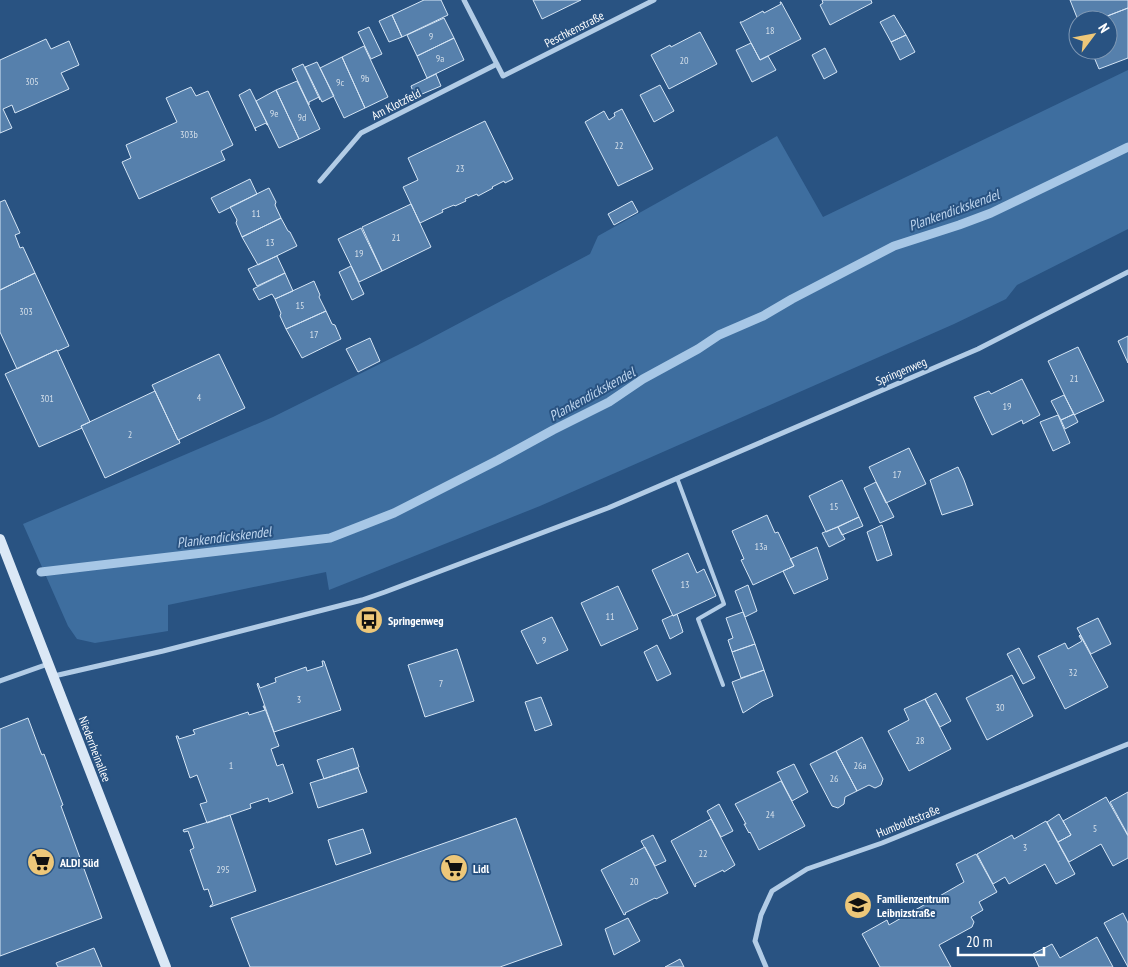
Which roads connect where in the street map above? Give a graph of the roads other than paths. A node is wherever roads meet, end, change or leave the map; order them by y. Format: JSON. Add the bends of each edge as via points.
{"nodes":[{"id":1,"x":464,"y":0,"type":"edge"},
{"id":2,"x":654,"y":0,"type":"edge"},
{"id":3,"x":497,"y":64,"type":"junction"},
{"id":4,"x":320,"y":181,"type":"dead end"},
{"id":5,"x":1128,"y":272,"type":"edge"},
{"id":6,"x":677,"y":478,"type":"junction"},
{"id":7,"x":0,"y":539,"type":"edge"},
{"id":8,"x":49,"y":664,"type":"junction"},
{"id":9,"x":53,"y":676,"type":"junction"},
{"id":10,"x":0,"y":681,"type":"edge"},
{"id":11,"x":723,"y":685,"type":"dead end"},
{"id":12,"x":1128,"y":744,"type":"edge"},
{"id":13,"x":166,"y":967,"type":"edge"},
{"id":14,"x":766,"y":967,"type":"edge"}],
"edges":[{"from":1,"to":3,"type":"street"},
{"from":2,"to":3,"type":"street","name":"Peschkenstraße","via":[[504,76]]},
{"from":3,"to":4,"type":"street","name":"Am Klotzfeld","via":[[362,133]]},
{"from":5,"to":6,"type":"street","name":"Springenweg","via":[[978,349]]},
{"from":6,"to":9,"type":"street","name":"Springenweg","via":[[608,508],[362,600]]},
{"from":6,"to":11,"type":"lane","via":[[724,604],[698,619]]},
{"from":7,"to":8,"type":"main road","name":"Niederrheinallee"},
{"from":8,"to":9,"type":"main road","name":"Niederrheinallee"},
{"from":8,"to":10,"type":"street"},
{"from":9,"to":13,"type":"main road","name":"Niederrheinallee"},
{"from":12,"to":14,"type":"street","name":"Humboldtstraße","via":[[882,843],[807,869],[772,891],[761,915],[755,941]]}]}
